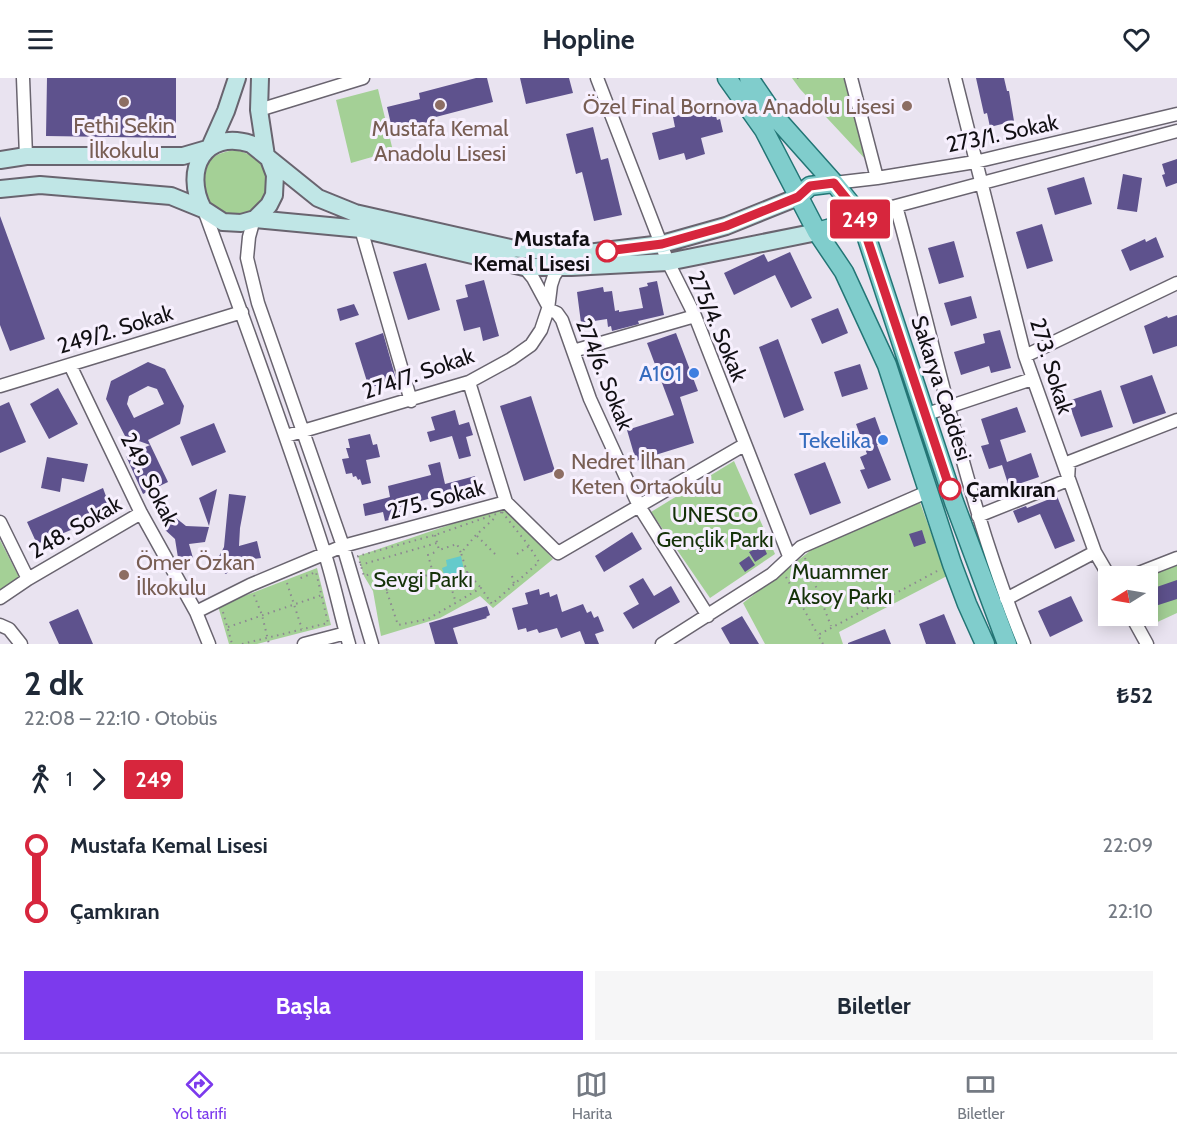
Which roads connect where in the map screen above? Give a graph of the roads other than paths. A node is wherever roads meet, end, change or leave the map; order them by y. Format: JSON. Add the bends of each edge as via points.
{"nodes":[{"id":1,"x":23,"y":78,"type":"edge"},
{"id":2,"x":237,"y":78,"type":"edge"},
{"id":3,"x":260,"y":78,"type":"edge"},
{"id":4,"x":363,"y":78,"type":"edge"},
{"id":5,"x":597,"y":78,"type":"edge"},
{"id":6,"x":727,"y":78,"type":"edge"},
{"id":7,"x":749,"y":78,"type":"edge"},
{"id":8,"x":852,"y":78,"type":"edge"},
{"id":9,"x":955,"y":78,"type":"edge"},
{"id":10,"x":259,"y":110,"type":"junction"},
{"id":11,"x":1177,"y":114,"type":"edge"},
{"id":12,"x":1177,"y":131,"type":"edge"},
{"id":13,"x":208,"y":148,"type":"junction"},
{"id":14,"x":26,"y":156,"type":"junction"},
{"id":15,"x":267,"y":157,"type":"junction"},
{"id":16,"x":0,"y":160,"type":"edge"},
{"id":17,"x":975,"y":162,"type":"junction"},
{"id":18,"x":877,"y":178,"type":"junction"},
{"id":19,"x":834,"y":183,"type":"junction"},
{"id":20,"x":982,"y":183,"type":"junction"},
{"id":21,"x":0,"y":189,"type":"edge"},
{"id":22,"x":798,"y":197,"type":"junction"},
{"id":23,"x":896,"y":206,"type":"junction"},
{"id":24,"x":203,"y":209,"type":"junction"},
{"id":25,"x":859,"y":214,"type":"junction"},
{"id":26,"x":254,"y":219,"type":"junction"},
{"id":27,"x":361,"y":229,"type":"junction"},
{"id":28,"x":818,"y":231,"type":"junction"},
{"id":29,"x":662,"y":244,"type":"junction"},
{"id":30,"x":668,"y":262,"type":"junction"},
{"id":31,"x":524,"y":267,"type":"junction"},
{"id":32,"x":560,"y":267,"type":"junction"},
{"id":33,"x":1177,"y":283,"type":"edge"},
{"id":34,"x":548,"y":307,"type":"junction"},
{"id":35,"x":242,"y":312,"type":"junction"},
{"id":36,"x":695,"y":316,"type":"junction"},
{"id":37,"x":573,"y":351,"type":"junction"},
{"id":38,"x":1024,"y":356,"type":"junction"},
{"id":39,"x":70,"y":365,"type":"junction"},
{"id":40,"x":1032,"y":379,"type":"junction"},
{"id":41,"x":469,"y":382,"type":"junction"},
{"id":42,"x":0,"y":386,"type":"edge"},
{"id":43,"x":411,"y":401,"type":"junction"},
{"id":44,"x":948,"y":407,"type":"junction"},
{"id":45,"x":924,"y":415,"type":"junction"},
{"id":46,"x":1177,"y":420,"type":"edge"},
{"id":47,"x":303,"y":431,"type":"junction"},
{"id":48,"x":286,"y":436,"type":"junction"},
{"id":49,"x":744,"y":445,"type":"junction"},
{"id":50,"x":1068,"y":480,"type":"junction"},
{"id":51,"x":927,"y":492,"type":"junction"},
{"id":52,"x":503,"y":506,"type":"junction"},
{"id":53,"x":639,"y":506,"type":"junction"},
{"id":54,"x":141,"y":513,"type":"junction"},
{"id":55,"x":978,"y":516,"type":"junction"},
{"id":56,"x":0,"y":522,"type":"edge"},
{"id":57,"x":343,"y":546,"type":"junction"},
{"id":58,"x":1095,"y":552,"type":"junction"},
{"id":59,"x":325,"y":554,"type":"junction"},
{"id":60,"x":789,"y":556,"type":"junction"},
{"id":61,"x":1177,"y":558,"type":"edge"},
{"id":62,"x":1103,"y":566,"type":"edge"},
{"id":63,"x":1157,"y":566,"type":"edge"},
{"id":64,"x":28,"y":579,"type":"junction"},
{"id":65,"x":0,"y":598,"type":"edge"},
{"id":66,"x":1006,"y":599,"type":"junction"},
{"id":67,"x":196,"y":612,"type":"junction"},
{"id":68,"x":708,"y":616,"type":"junction"},
{"id":69,"x":1137,"y":626,"type":"edge"},
{"id":70,"x":3,"y":629,"type":"edge"},
{"id":71,"x":348,"y":638,"type":"edge"},
{"id":72,"x":21,"y":644,"type":"edge"},
{"id":73,"x":209,"y":644,"type":"edge"},
{"id":74,"x":304,"y":644,"type":"edge"},
{"id":75,"x":372,"y":644,"type":"edge"},
{"id":76,"x":662,"y":644,"type":"edge"},
{"id":77,"x":985,"y":644,"type":"edge"},
{"id":78,"x":1007,"y":644,"type":"edge"},
{"id":79,"x":1024,"y":644,"type":"edge"},
{"id":80,"x":1147,"y":644,"type":"edge"}],
"edges":[{"from":1,"to":14,"type":"street"},
{"from":2,"to":13,"type":"main road"},
{"from":3,"to":10,"type":"main road"},
{"from":4,"to":10,"type":"street"},
{"from":5,"to":29,"type":"street","name":"275/4. Sokak"},
{"from":6,"to":22,"type":"main road","name":"Sakarya Caddesi","via":[[764,130]]},
{"from":7,"to":19,"type":"main road","via":[[777,119]]},
{"from":8,"to":18,"type":"street"},
{"from":9,"to":17,"type":"street","name":"273. Sokak"},
{"from":10,"to":15,"type":"main road"},
{"from":11,"to":17,"type":"street","name":"273/1. Sokak"},
{"from":12,"to":20,"type":"street","name":"273/1. Sokak"},
{"from":13,"to":14,"type":"main road","via":[[183,156]]},
{"from":13,"to":15,"type":"main road","via":[[227,140],[240,140]]},
{"from":13,"to":24,"type":"main road","via":[[194,177]]},
{"from":14,"to":16,"type":"main road"},
{"from":15,"to":26,"type":"main road","via":[[275,175],[274,195]]},
{"from":15,"to":29,"type":"main road","via":[[318,198],[356,213],[510,248],[579,254]]},
{"from":17,"to":18,"type":"street","name":"273/1. Sokak"},
{"from":17,"to":20,"type":"street","name":"273. Sokak"},
{"from":18,"to":19,"type":"street","name":"273/1. Sokak"},
{"from":19,"to":22,"type":"main road","via":[[810,186]]},
{"from":19,"to":25,"type":"main road"},
{"from":20,"to":23,"type":"street","name":"273/1. Sokak"},
{"from":20,"to":38,"type":"street","name":"273. Sokak"},
{"from":21,"to":24,"type":"main road","via":[[40,185],[171,196]]},
{"from":22,"to":28,"type":"main road","name":"Sakarya Caddesi"},
{"from":22,"to":29,"type":"main road","via":[[726,226]]},
{"from":23,"to":25,"type":"street","name":"273/1. Sokak"},
{"from":23,"to":44,"type":"street"},
{"from":24,"to":26,"type":"main road","via":[[223,222]]},
{"from":24,"to":35,"type":"street"},
{"from":25,"to":28,"type":"main road","via":[[845,224]]},
{"from":25,"to":45,"type":"main road","name":"Sakarya Caddesi"},
{"from":26,"to":27,"type":"main road"},
{"from":26,"to":47,"type":"street","via":[[247,258],[258,303]]},
{"from":27,"to":31,"type":"main road"},
{"from":27,"to":43,"type":"street"},
{"from":28,"to":30,"type":"main road"},
{"from":28,"to":51,"type":"main road","name":"Sakarya Caddesi","via":[[844,272],[887,365]]},
{"from":29,"to":30,"type":"street","name":"275/4. Sokak"},
{"from":30,"to":32,"type":"main road"},
{"from":30,"to":36,"type":"street","name":"275/4. Sokak"},
{"from":31,"to":32,"type":"main road"},
{"from":31,"to":34,"type":"street"},
{"from":32,"to":34,"type":"street","name":"274/7. Sokak","via":[[554,276]]},
{"from":33,"to":38,"type":"street"},
{"from":34,"to":37,"type":"street","name":"274/6. Sokak","via":[[562,320]]},
{"from":34,"to":41,"type":"street","name":"274/7. Sokak","via":[[541,330],[531,345]]},
{"from":35,"to":39,"type":"street","name":"249/2. Sokak"},
{"from":35,"to":48,"type":"street"},
{"from":36,"to":37,"type":"street"},
{"from":36,"to":49,"type":"street","name":"275/4. Sokak"},
{"from":37,"to":53,"type":"street","name":"274/6. Sokak","via":[[590,399]]},
{"from":38,"to":40,"type":"street","name":"273. Sokak"},
{"from":39,"to":42,"type":"street","name":"249/2. Sokak"},
{"from":39,"to":54,"type":"street","name":"249. Sokak"},
{"from":40,"to":44,"type":"street"},
{"from":40,"to":50,"type":"street","name":"273. Sokak"},
{"from":41,"to":43,"type":"street","name":"274/7. Sokak"},
{"from":41,"to":52,"type":"street","name":"275. Sokak"},
{"from":43,"to":47,"type":"street","name":"274/7. Sokak"},
{"from":44,"to":45,"type":"street"},
{"from":44,"to":55,"type":"street"},
{"from":45,"to":78,"type":"main road","name":"Sakarya Caddesi"},
{"from":46,"to":50,"type":"street","via":[[1070,462]]},
{"from":47,"to":48,"type":"street","name":"274/7. Sokak"},
{"from":47,"to":57,"type":"street"},
{"from":48,"to":59,"type":"street"},
{"from":49,"to":53,"type":"street"},
{"from":49,"to":60,"type":"street","name":"275/4. Sokak"},
{"from":50,"to":55,"type":"street"},
{"from":50,"to":58,"type":"street","name":"273. Sokak"},
{"from":51,"to":60,"type":"street","via":[[801,547]]},
{"from":51,"to":77,"type":"main road","name":"Sakarya Caddesi"},
{"from":52,"to":53,"type":"street","via":[[558,552]]},
{"from":52,"to":57,"type":"street","name":"275. Sokak"},
{"from":53,"to":68,"type":"street","name":"274/6. Sokak"},
{"from":54,"to":64,"type":"street","name":"248. Sokak"},
{"from":54,"to":67,"type":"street","name":"249. Sokak"},
{"from":55,"to":66,"type":"street"},
{"from":56,"to":64,"type":"street"},
{"from":57,"to":59,"type":"street","name":"275. Sokak"},
{"from":57,"to":75,"type":"street"},
{"from":58,"to":62,"type":"street","name":"273. Sokak"},
{"from":58,"to":66,"type":"street"},
{"from":59,"to":67,"type":"street","name":"275. Sokak"},
{"from":59,"to":71,"type":"street"},
{"from":60,"to":68,"type":"street","via":[[772,574]]},
{"from":61,"to":63,"type":"street"},
{"from":64,"to":65,"type":"street","name":"248. Sokak"},
{"from":66,"to":79,"type":"street"},
{"from":67,"to":73,"type":"street","name":"249. Sokak"},
{"from":68,"to":76,"type":"street"},
{"from":69,"to":80,"type":"street"},
{"from":70,"to":72,"type":"street"},
{"from":71,"to":74,"type":"street"}]}
